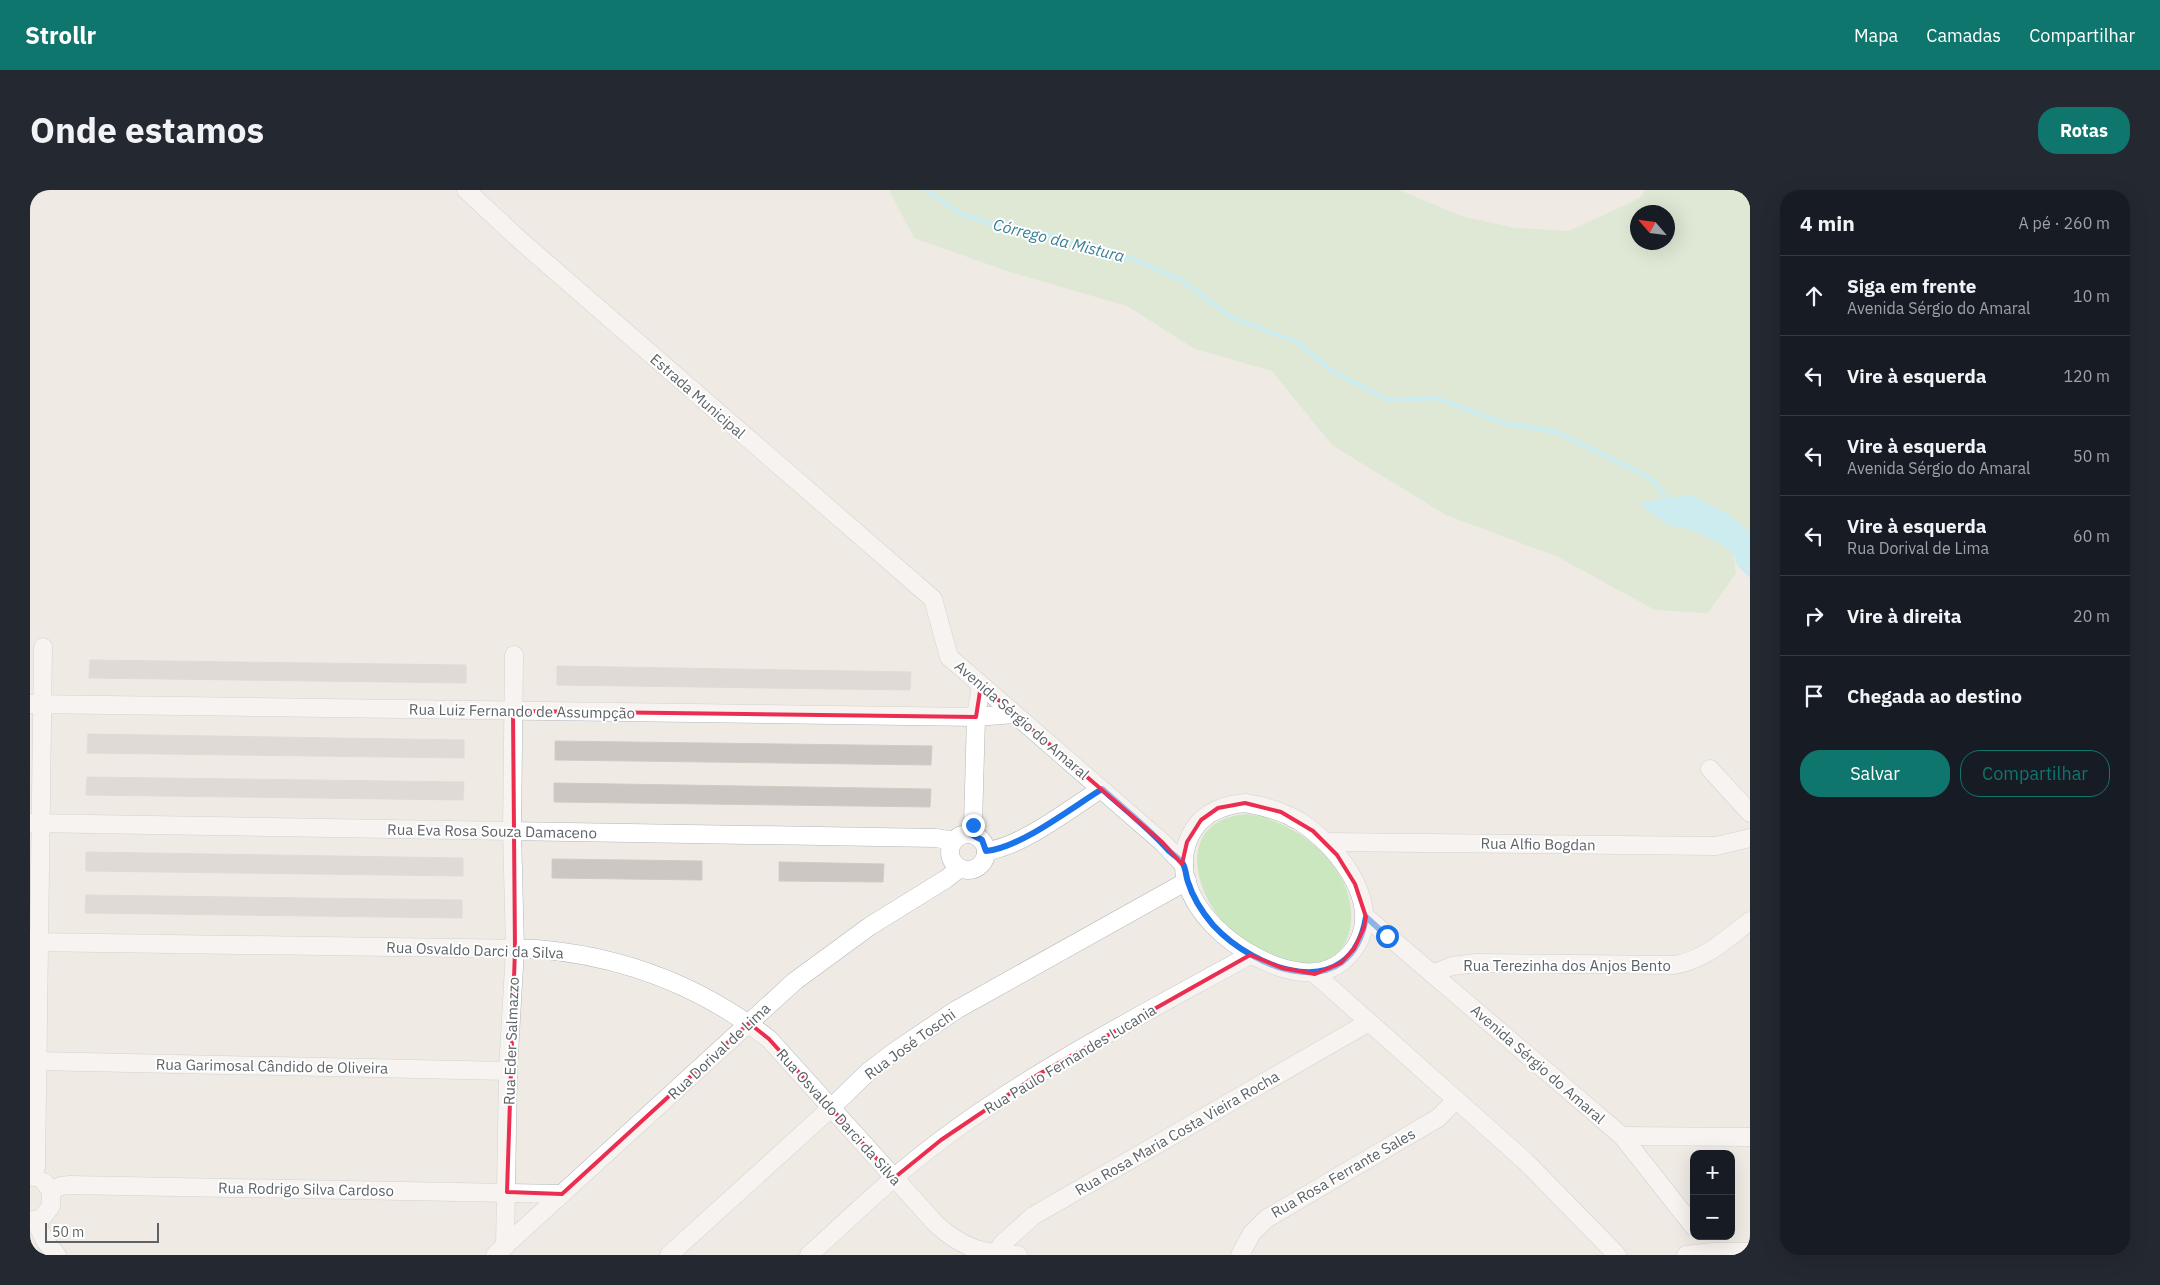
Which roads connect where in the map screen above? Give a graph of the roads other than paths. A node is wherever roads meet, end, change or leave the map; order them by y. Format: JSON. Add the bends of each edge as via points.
{"nodes":[{"id":1,"x":466,"y":190,"type":"edge"},
{"id":2,"x":933,"y":599,"type":"joint"},
{"id":3,"x":43,"y":647,"type":"dead end"},
{"id":4,"x":514,"y":655,"type":"dead end"},
{"id":5,"x":981,"y":685,"type":"junction"},
{"id":6,"x":36,"y":704,"type":"edge"},
{"id":7,"x":514,"y":711,"type":"junction"},
{"id":8,"x":1014,"y":714,"type":"junction"},
{"id":9,"x":976,"y":718,"type":"junction"},
{"id":10,"x":1710,"y":769,"type":"dead end"},
{"id":11,"x":1102,"y":789,"type":"junction"},
{"id":12,"x":1750,"y":813,"type":"edge"},
{"id":13,"x":35,"y":823,"type":"edge"},
{"id":14,"x":512,"y":831,"type":"junction"},
{"id":15,"x":971,"y":834,"type":"junction"},
{"id":16,"x":1750,"y":838,"type":"edge"},
{"id":17,"x":954,"y":841,"type":"junction"},
{"id":18,"x":1326,"y":842,"type":"junction"},
{"id":19,"x":986,"y":851,"type":"junction"},
{"id":20,"x":960,"y":868,"type":"junction"},
{"id":21,"x":1186,"y":873,"type":"junction"},
{"id":22,"x":1366,"y":917,"type":"junction"},
{"id":23,"x":1750,"y":921,"type":"edge"},
{"id":24,"x":34,"y":942,"type":"edge"},
{"id":25,"x":515,"y":949,"type":"junction"},
{"id":26,"x":1250,"y":955,"type":"junction"},
{"id":27,"x":1315,"y":974,"type":"junction"},
{"id":28,"x":1432,"y":974,"type":"junction"},
{"id":29,"x":1369,"y":1022,"type":"junction"},
{"id":30,"x":749,"y":1023,"type":"junction"},
{"id":31,"x":36,"y":1061,"type":"junction"},
{"id":32,"x":508,"y":1071,"type":"junction"},
{"id":33,"x":1456,"y":1100,"type":"junction"},
{"id":34,"x":832,"y":1108,"type":"junction"},
{"id":35,"x":1622,"y":1136,"type":"junction"},
{"id":36,"x":1750,"y":1138,"type":"edge"},
{"id":37,"x":32,"y":1177,"type":"edge"},
{"id":38,"x":894,"y":1178,"type":"junction"},
{"id":39,"x":51,"y":1191,"type":"junction"},
{"id":40,"x":507,"y":1192,"type":"junction"},
{"id":41,"x":562,"y":1194,"type":"junction"},
{"id":42,"x":32,"y":1221,"type":"edge"},
{"id":43,"x":1690,"y":1222,"type":"edge"},
{"id":44,"x":1704,"y":1240,"type":"edge"},
{"id":45,"x":500,"y":1251,"type":"edge"},
{"id":46,"x":1750,"y":1252,"type":"edge"},
{"id":47,"x":1714,"y":1253,"type":"edge"},
{"id":48,"x":57,"y":1255,"type":"edge"},
{"id":49,"x":669,"y":1255,"type":"edge"},
{"id":50,"x":809,"y":1255,"type":"edge"},
{"id":51,"x":994,"y":1255,"type":"edge"},
{"id":52,"x":1018,"y":1255,"type":"edge"},
{"id":53,"x":1240,"y":1255,"type":"edge"},
{"id":54,"x":1617,"y":1255,"type":"edge"},
{"id":55,"x":1686,"y":1255,"type":"edge"}],
"edges":[{"from":1,"to":2,"type":"street","name":"Estrada Municipal"},
{"from":2,"to":5,"type":"street","name":"Avenida Sérgio do Amaral","via":[[948,657]]},
{"from":3,"to":6,"type":"street"},
{"from":4,"to":7,"type":"street","name":"Rua Eder Salmazzo"},
{"from":5,"to":8,"type":"street","name":"Avenida Sérgio do Amaral"},
{"from":5,"to":9,"type":"street"},
{"from":6,"to":7,"type":"street","name":"Rua Luiz Fernando de Assumpção"},
{"from":6,"to":13,"type":"street"},
{"from":7,"to":9,"type":"street","name":"Rua Luiz Fernando de Assumpção"},
{"from":7,"to":14,"type":"street","name":"Rua Eder Salmazzo"},
{"from":8,"to":9,"type":"street","name":"Rua Luiz Fernando de Assumpção"},
{"from":8,"to":11,"type":"street","name":"Avenida Sérgio do Amaral"},
{"from":9,"to":15,"type":"street"},
{"from":10,"to":12,"type":"street"},
{"from":11,"to":19,"type":"street","via":[[1016,843]]},
{"from":11,"to":21,"type":"street","name":"Avenida Sérgio do Amaral","via":[[1162,842]]},
{"from":13,"to":14,"type":"street","name":"Rua Eva Rosa Souza Damaceno"},
{"from":13,"to":24,"type":"street"},
{"from":14,"to":17,"type":"street","name":"Rua Eva Rosa Souza Damaceno","via":[[936,838]]},
{"from":14,"to":25,"type":"street","name":"Rua Eder Salmazzo"},
{"from":15,"to":17,"type":"street","via":[[964,834]]},
{"from":15,"to":19,"type":"street","via":[[982,840]]},
{"from":16,"to":18,"type":"street","name":"Rua Alfio Bogdan","via":[[1716,846]]},
{"from":17,"to":20,"type":"street","via":[[952,859]]},
{"from":18,"to":21,"type":"street","via":[[1281,812],[1245,802],[1228,804],[1209,813],[1193,830],[1184,853]]},
{"from":18,"to":22,"type":"street","via":[[1351,876]]},
{"from":19,"to":20,"type":"street","via":[[978,867]]},
{"from":20,"to":30,"type":"street","name":"Rua Dorival de Lima","via":[[811,969]]},
{"from":21,"to":26,"type":"street","via":[[1192,896],[1211,923]]},
{"from":21,"to":34,"type":"street","name":"Rua José Toschi","via":[[922,1031],[868,1072]]},
{"from":22,"to":27,"type":"street","via":[[1360,939],[1348,956],[1333,968]]},
{"from":22,"to":28,"type":"street","name":"Avenida Sérgio do Amaral"},
{"from":23,"to":28,"type":"street","name":"Rua Terezinha dos Anjos Bento","via":[[1710,952],[1684,964],[1476,963],[1452,966]]},
{"from":24,"to":25,"type":"street","name":"Rua Osvaldo Darci da Silva"},
{"from":24,"to":31,"type":"street"},
{"from":25,"to":30,"type":"street","name":"Rua Osvaldo Darci da Silva","via":[[584,954],[637,968],[693,990]]},
{"from":25,"to":32,"type":"street","name":"Rua Eder Salmazzo"},
{"from":26,"to":27,"type":"street","via":[[1282,968]]},
{"from":26,"to":38,"type":"street","name":"Rua Paulo Fernandes Lucania","via":[[1039,1074],[941,1140]]},
{"from":27,"to":29,"type":"street"},
{"from":28,"to":35,"type":"street","name":"Avenida Sérgio do Amaral"},
{"from":29,"to":33,"type":"street"},
{"from":29,"to":51,"type":"street","name":"Rua Rosa Maria Costa Vieira Rocha","via":[[1033,1216]]},
{"from":30,"to":34,"type":"street","name":"Rua Osvaldo Darci da Silva","via":[[770,1039]]},
{"from":30,"to":41,"type":"street","name":"Rua Dorival de Lima"},
{"from":31,"to":32,"type":"street","name":"Rua Garimosal Cândido de Oliveira"},
{"from":31,"to":37,"type":"street","via":[[36,1167]]},
{"from":32,"to":40,"type":"street","name":"Rua Eder Salmazzo"},
{"from":33,"to":53,"type":"street","name":"Rua Rosa Ferrante Sales","via":[[1438,1118],[1266,1219],[1252,1233]]},
{"from":33,"to":54,"type":"street","via":[[1532,1167]]},
{"from":34,"to":38,"type":"street","name":"Rua Osvaldo Darci da Silva"},
{"from":34,"to":49,"type":"street","name":"Rua José Toschi"},
{"from":35,"to":36,"type":"street"},
{"from":35,"to":43,"type":"street","name":"Avenida Sérgio do Amaral"},
{"from":37,"to":39,"type":"street","via":[[47,1184]]},
{"from":38,"to":50,"type":"street","name":"Rua Paulo Fernandes Lucania"},
{"from":38,"to":51,"type":"street","name":"Rua Osvaldo Darci da Silva","via":[[945,1232],[965,1245]]},
{"from":39,"to":40,"type":"street","name":"Rua Rodrigo Silva Cardoso","via":[[70,1185]]},
{"from":39,"to":42,"type":"street","via":[[48,1212]]},
{"from":40,"to":41,"type":"street","name":"Rua Rodrigo Silva Cardoso"},
{"from":40,"to":45,"type":"street","name":"Rua Eder Salmazzo"},
{"from":41,"to":45,"type":"street","name":"Rua Dorival de Lima"},
{"from":42,"to":48,"type":"street"},
{"from":44,"to":47,"type":"street"},
{"from":46,"to":47,"type":"street"},
{"from":47,"to":55,"type":"street"},
{"from":51,"to":52,"type":"street","name":"Rua Osvaldo Darci da Silva"}]}
